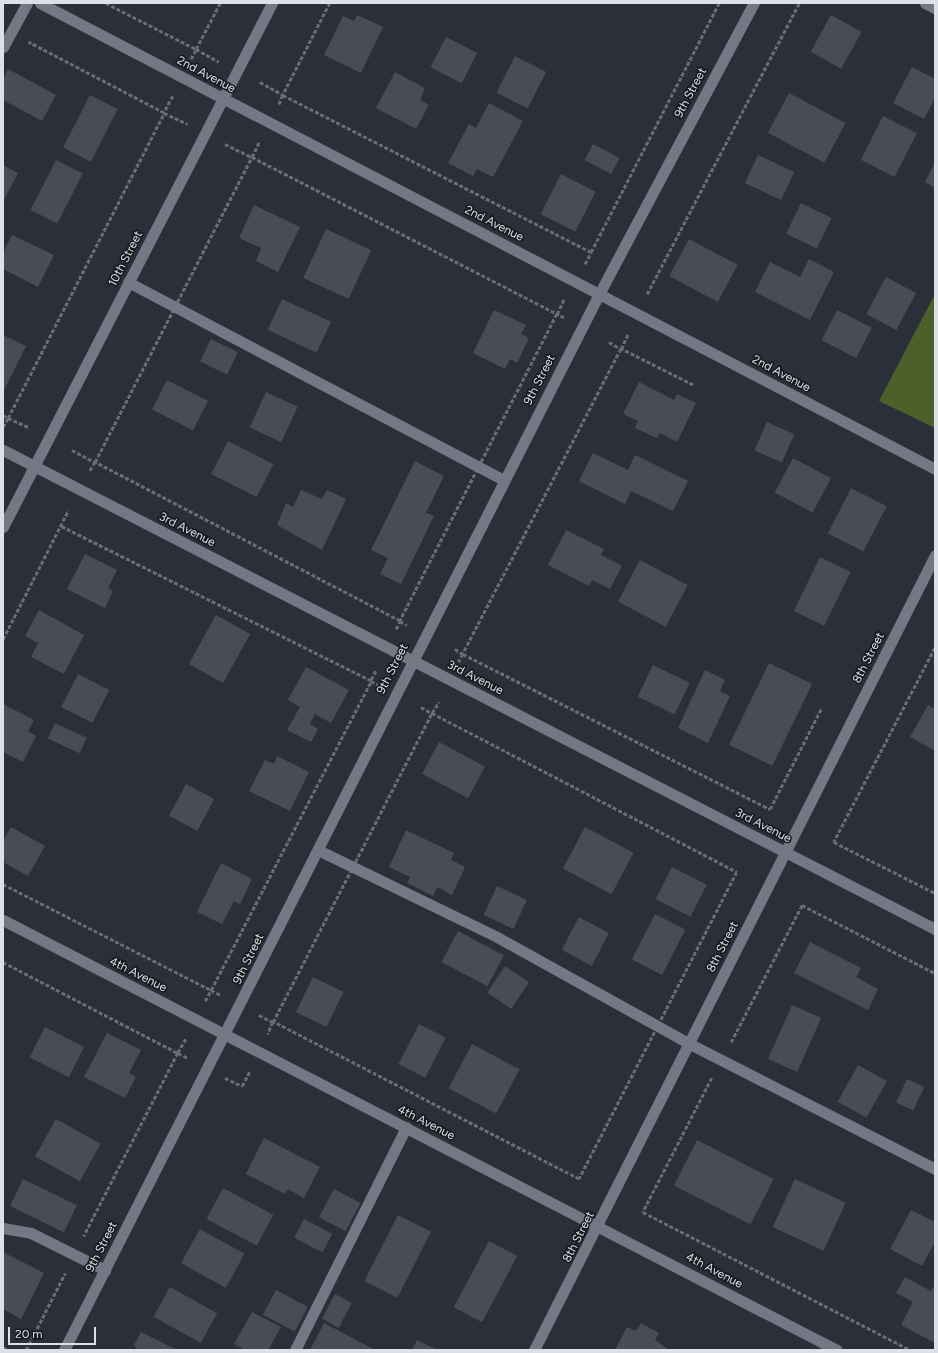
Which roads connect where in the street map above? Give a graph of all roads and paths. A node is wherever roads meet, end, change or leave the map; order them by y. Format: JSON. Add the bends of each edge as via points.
{"nodes":[{"id":1,"x":26,"y":3,"type":"edge"},
{"id":2,"x":40,"y":3,"type":"edge"},
{"id":3,"x":106,"y":3,"type":"edge"},
{"id":4,"x":220,"y":3,"type":"edge"},
{"id":5,"x":272,"y":3,"type":"edge"},
{"id":6,"x":330,"y":3,"type":"edge"},
{"id":7,"x":719,"y":3,"type":"edge"},
{"id":8,"x":754,"y":3,"type":"edge"},
{"id":9,"x":799,"y":3,"type":"edge"},
{"id":10,"x":925,"y":3,"type":"edge"},
{"id":11,"x":935,"y":8,"type":"edge"},
{"id":12,"x":11,"y":33,"type":"junction"},
{"id":13,"x":3,"y":47,"type":"edge"},
{"id":14,"x":196,"y":49,"type":"junction"},
{"id":15,"x":222,"y":63,"type":"dead end"},
{"id":16,"x":188,"y":65,"type":"dead end"},
{"id":17,"x":260,"y":82,"type":"dead end"},
{"id":18,"x":283,"y":95,"type":"junction"},
{"id":19,"x":174,"y":96,"type":"dead end"},
{"id":20,"x":223,"y":98,"type":"junction"},
{"id":21,"x":276,"y":111,"type":"dead end"},
{"id":22,"x":164,"y":112,"type":"junction"},
{"id":23,"x":189,"y":125,"type":"dead end"},
{"id":24,"x":259,"y":142,"type":"dead end"},
{"id":25,"x":225,"y":144,"type":"dead end"},
{"id":26,"x":591,"y":252,"type":"junction"},
{"id":27,"x":583,"y":267,"type":"dead end"},
{"id":28,"x":128,"y":282,"type":"junction"},
{"id":29,"x":599,"y":294,"type":"junction"},
{"id":30,"x":647,"y":294,"type":"dead end"},
{"id":31,"x":565,"y":298,"type":"dead end"},
{"id":32,"x":572,"y":321,"type":"dead end"},
{"id":33,"x":628,"y":334,"type":"dead end"},
{"id":34,"x":609,"y":342,"type":"dead end"},
{"id":35,"x":621,"y":349,"type":"junction"},
{"id":36,"x":693,"y":385,"type":"dead end"},
{"id":37,"x":3,"y":415,"type":"edge"},
{"id":38,"x":8,"y":418,"type":"junction"},
{"id":39,"x":3,"y":428,"type":"edge"},
{"id":40,"x":34,"y":429,"type":"dead end"},
{"id":41,"x":3,"y":450,"type":"edge"},
{"id":42,"x":72,"y":450,"type":"dead end"},
{"id":43,"x":34,"y":466,"type":"junction"},
{"id":44,"x":935,"y":469,"type":"edge"},
{"id":45,"x":88,"y":476,"type":"dead end"},
{"id":46,"x":504,"y":480,"type":"junction"},
{"id":47,"x":68,"y":511,"type":"dead end"},
{"id":48,"x":60,"y":526,"type":"junction"},
{"id":49,"x":3,"y":527,"type":"edge"},
{"id":50,"x":935,"y":556,"type":"edge"},
{"id":51,"x":409,"y":626,"type":"dead end"},
{"id":52,"x":395,"y":631,"type":"dead end"},
{"id":53,"x":3,"y":639,"type":"edge"},
{"id":54,"x":935,"y":648,"type":"edge"},
{"id":55,"x":455,"y":649,"type":"dead end"},
{"id":56,"x":463,"y":654,"type":"junction"},
{"id":57,"x":412,"y":660,"type":"junction"},
{"id":58,"x":459,"y":662,"type":"dead end"},
{"id":59,"x":376,"y":671,"type":"dead end"},
{"id":60,"x":371,"y":682,"type":"junction"},
{"id":61,"x":381,"y":686,"type":"dead end"},
{"id":62,"x":439,"y":702,"type":"dead end"},
{"id":63,"x":421,"y":707,"type":"dead end"},
{"id":64,"x":821,"y":709,"type":"dead end"},
{"id":65,"x":318,"y":850,"type":"junction"},
{"id":66,"x":786,"y":852,"type":"junction"},
{"id":67,"x":3,"y":884,"type":"edge"},
{"id":68,"x":935,"y":893,"type":"edge"},
{"id":69,"x":3,"y":920,"type":"edge"},
{"id":70,"x":935,"y":929,"type":"edge"},
{"id":71,"x":3,"y":962,"type":"edge"},
{"id":72,"x":935,"y":973,"type":"edge"},
{"id":73,"x":210,"y":990,"type":"junction"},
{"id":74,"x":225,"y":997,"type":"dead end"},
{"id":75,"x":204,"y":1003,"type":"dead end"},
{"id":76,"x":259,"y":1015,"type":"dead end"},
{"id":77,"x":226,"y":1035,"type":"junction"},
{"id":78,"x":266,"y":1036,"type":"dead end"},
{"id":79,"x":186,"y":1038,"type":"dead end"},
{"id":80,"x":688,"y":1043,"type":"junction"},
{"id":81,"x":178,"y":1053,"type":"junction"},
{"id":82,"x":191,"y":1060,"type":"dead end"},
{"id":83,"x":722,"y":1060,"type":"junction"},
{"id":84,"x":250,"y":1071,"type":"dead end"},
{"id":85,"x":225,"y":1077,"type":"dead end"},
{"id":86,"x":406,"y":1127,"type":"junction"},
{"id":87,"x":935,"y":1168,"type":"edge"},
{"id":88,"x":599,"y":1226,"type":"junction"},
{"id":89,"x":3,"y":1228,"type":"edge"},
{"id":90,"x":74,"y":1255,"type":"junction"},
{"id":91,"x":105,"y":1270,"type":"junction"},
{"id":92,"x":3,"y":1348,"type":"edge"},
{"id":93,"x":8,"y":1350,"type":"edge"},
{"id":94,"x":26,"y":1350,"type":"edge"},
{"id":95,"x":64,"y":1350,"type":"edge"},
{"id":96,"x":295,"y":1350,"type":"edge"},
{"id":97,"x":534,"y":1350,"type":"edge"},
{"id":98,"x":837,"y":1350,"type":"edge"},
{"id":99,"x":910,"y":1350,"type":"edge"}],
"edges":[{"from":1,"to":12,"type":"street"},
{"from":2,"to":20,"type":"street","name":"2nd Avenue"},
{"from":3,"to":14,"type":"path"},
{"from":4,"to":14,"type":"path"},
{"from":5,"to":20,"type":"street","name":"10th Street"},
{"from":6,"to":18,"type":"path"},
{"from":7,"to":26,"type":"path"},
{"from":8,"to":29,"type":"street","name":"9th Street"},
{"from":9,"to":30,"type":"path"},
{"from":10,"to":11,"type":"street"},
{"from":12,"to":13,"type":"street"},
{"from":12,"to":22,"type":"path"},
{"from":14,"to":15,"type":"path"},
{"from":14,"to":16,"type":"path"},
{"from":17,"to":18,"type":"path"},
{"from":18,"to":21,"type":"path"},
{"from":18,"to":26,"type":"path"},
{"from":19,"to":22,"type":"path"},
{"from":20,"to":28,"type":"street","name":"10th Street"},
{"from":20,"to":29,"type":"street","name":"2nd Avenue"},
{"from":22,"to":23,"type":"path"},
{"from":22,"to":38,"type":"path"},
{"from":24,"to":25,"type":"path","via":[[252,156]]},
{"from":26,"to":27,"type":"path"},
{"from":28,"to":43,"type":"street","name":"10th Street"},
{"from":28,"to":46,"type":"street"},
{"from":29,"to":44,"type":"street","name":"2nd Avenue"},
{"from":29,"to":46,"type":"street","name":"9th Street"},
{"from":31,"to":32,"type":"path","via":[[557,314]]},
{"from":33,"to":35,"type":"path"},
{"from":34,"to":35,"type":"path"},
{"from":35,"to":36,"type":"path"},
{"from":35,"to":56,"type":"path"},
{"from":37,"to":38,"type":"path"},
{"from":38,"to":39,"type":"path"},
{"from":38,"to":40,"type":"path"},
{"from":41,"to":43,"type":"street","name":"3rd Avenue"},
{"from":42,"to":45,"type":"path","via":[[95,462]]},
{"from":43,"to":49,"type":"street","name":"10th Street"},
{"from":43,"to":57,"type":"street","name":"3rd Avenue"},
{"from":46,"to":57,"type":"street","name":"9th Street"},
{"from":47,"to":48,"type":"path"},
{"from":48,"to":53,"type":"path"},
{"from":48,"to":60,"type":"path"},
{"from":50,"to":66,"type":"street","name":"8th Street"},
{"from":51,"to":52,"type":"path","via":[[400,621]]},
{"from":54,"to":68,"type":"path","via":[[834,842]]},
{"from":55,"to":56,"type":"path"},
{"from":56,"to":58,"type":"path"},
{"from":56,"to":64,"type":"path","via":[[770,809]]},
{"from":57,"to":65,"type":"street","name":"9th Street"},
{"from":57,"to":66,"type":"street","name":"3rd Avenue"},
{"from":59,"to":60,"type":"path"},
{"from":60,"to":61,"type":"path"},
{"from":60,"to":73,"type":"path"},
{"from":62,"to":63,"type":"path","via":[[432,713]]},
{"from":65,"to":77,"type":"street","name":"9th Street"},
{"from":65,"to":80,"type":"street","via":[[497,937]]},
{"from":66,"to":70,"type":"street","name":"3rd Avenue"},
{"from":66,"to":80,"type":"street","name":"8th Street"},
{"from":67,"to":73,"type":"path"},
{"from":69,"to":77,"type":"street","name":"4th Avenue"},
{"from":71,"to":81,"type":"path"},
{"from":72,"to":83,"type":"path","via":[[802,905]]},
{"from":73,"to":74,"type":"path"},
{"from":73,"to":75,"type":"path"},
{"from":76,"to":78,"type":"path","via":[[273,1022]]},
{"from":77,"to":86,"type":"street","name":"4th Avenue"},
{"from":77,"to":91,"type":"street","name":"9th Street"},
{"from":79,"to":81,"type":"path"},
{"from":80,"to":83,"type":"street"},
{"from":80,"to":88,"type":"street","name":"8th Street"},
{"from":81,"to":82,"type":"path"},
{"from":81,"to":90,"type":"path"},
{"from":83,"to":87,"type":"street"},
{"from":83,"to":99,"type":"path","via":[[643,1212]]},
{"from":84,"to":85,"type":"path","via":[[242,1086]]},
{"from":86,"to":88,"type":"street","name":"4th Avenue"},
{"from":86,"to":96,"type":"street"},
{"from":88,"to":97,"type":"street","name":"8th Street"},
{"from":88,"to":98,"type":"street","name":"4th Avenue"},
{"from":89,"to":90,"type":"street","via":[[31,1233]]},
{"from":90,"to":91,"type":"street"},
{"from":90,"to":94,"type":"path"},
{"from":91,"to":95,"type":"street","name":"9th Street"},
{"from":92,"to":93,"type":"path"}]}
